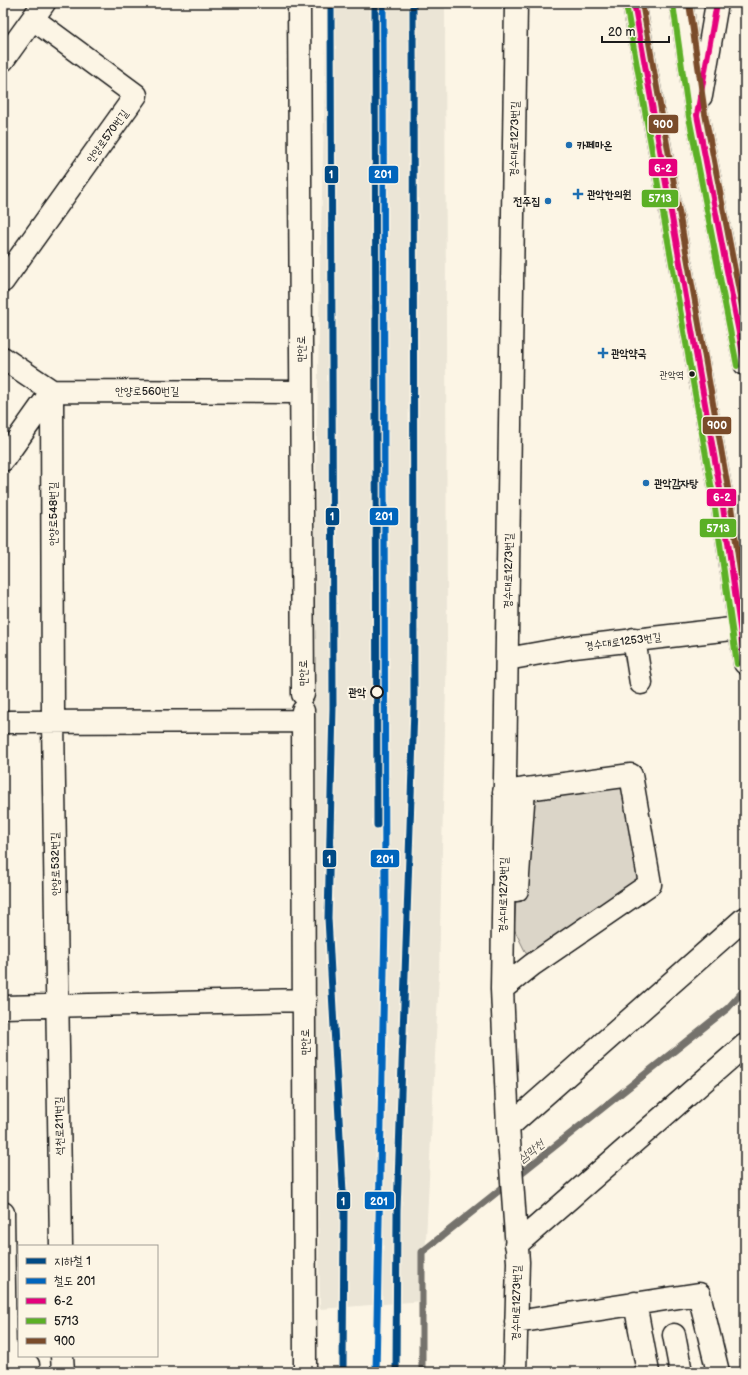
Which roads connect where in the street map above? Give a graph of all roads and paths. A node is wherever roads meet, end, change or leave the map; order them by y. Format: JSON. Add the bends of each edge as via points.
{"nodes":[{"id":1,"x":299,"y":3,"type":"edge"},
{"id":2,"x":516,"y":3,"type":"edge"},
{"id":3,"x":634,"y":3,"type":"edge"},
{"id":4,"x":681,"y":3,"type":"edge"},
{"id":5,"x":717,"y":3,"type":"edge"},
{"id":6,"x":38,"y":11,"type":"edge"},
{"id":7,"x":3,"y":60,"type":"edge"},
{"id":8,"x":697,"y":114,"type":"junction"},
{"id":9,"x":3,"y":282,"type":"edge"},
{"id":10,"x":3,"y":358,"type":"edge"},
{"id":11,"x":745,"y":364,"type":"edge"},
{"id":12,"x":52,"y":391,"type":"junction"},
{"id":13,"x":301,"y":392,"type":"junction"},
{"id":14,"x":3,"y":460,"type":"edge"},
{"id":15,"x":740,"y":628,"type":"junction"},
{"id":16,"x":634,"y":639,"type":"junction"},
{"id":17,"x":507,"y":659,"type":"junction"},
{"id":18,"x":745,"y":663,"type":"edge"},
{"id":19,"x":641,"y":683,"type":"dead end"},
{"id":20,"x":303,"y":709,"type":"junction"},
{"id":21,"x":3,"y":722,"type":"edge"},
{"id":22,"x":53,"y":722,"type":"junction"},
{"id":23,"x":514,"y":791,"type":"junction"},
{"id":24,"x":745,"y":918,"type":"edge"},
{"id":25,"x":514,"y":929,"type":"dead end"},
{"id":26,"x":502,"y":989,"type":"junction"},
{"id":27,"x":305,"y":1000,"type":"junction"},
{"id":28,"x":57,"y":1006,"type":"junction"},
{"id":29,"x":3,"y":1007,"type":"edge"},
{"id":30,"x":745,"y":1045,"type":"edge"},
{"id":31,"x":509,"y":1133,"type":"junction"},
{"id":32,"x":3,"y":1213,"type":"edge"},
{"id":33,"x":516,"y":1240,"type":"junction"},
{"id":34,"x":61,"y":1245,"type":"edge"},
{"id":35,"x":635,"y":1303,"type":"junction"},
{"id":36,"x":516,"y":1322,"type":"junction"},
{"id":37,"x":674,"y":1335,"type":"dead end"},
{"id":38,"x":9,"y":1357,"type":"edge"},
{"id":39,"x":62,"y":1357,"type":"edge"},
{"id":40,"x":28,"y":1372,"type":"edge"},
{"id":41,"x":62,"y":1372,"type":"edge"},
{"id":42,"x":305,"y":1372,"type":"edge"},
{"id":43,"x":515,"y":1372,"type":"edge"},
{"id":44,"x":648,"y":1372,"type":"edge"},
{"id":45,"x":681,"y":1372,"type":"edge"},
{"id":46,"x":718,"y":1372,"type":"edge"}],
"edges":[{"from":1,"to":13,"type":"street","name":"만안로"},
{"from":2,"to":17,"type":"street","name":"경수대로1273번길"},
{"from":3,"to":15,"type":"street","via":[[720,492]]},
{"from":4,"to":8,"type":"street"},
{"from":5,"to":8,"type":"street"},
{"from":6,"to":7,"type":"street"},
{"from":6,"to":9,"type":"street","name":"안양로570번길","via":[[136,95]]},
{"from":8,"to":11,"type":"street"},
{"from":10,"to":12,"type":"street"},
{"from":12,"to":13,"type":"street","name":"안양로560번길"},
{"from":12,"to":14,"type":"street"},
{"from":12,"to":22,"type":"street","name":"안양로548번길"},
{"from":13,"to":20,"type":"street","name":"만안로"},
{"from":15,"to":16,"type":"street","name":"경수대로1253번길"},
{"from":15,"to":18,"type":"street"},
{"from":16,"to":17,"type":"street","name":"경수대로1253번길"},
{"from":16,"to":19,"type":"street"},
{"from":17,"to":23,"type":"street","name":"경수대로1273번길"},
{"from":20,"to":22,"type":"street"},
{"from":20,"to":27,"type":"street","name":"만안로"},
{"from":21,"to":22,"type":"street"},
{"from":22,"to":28,"type":"street","name":"안양로532번길"},
{"from":23,"to":25,"type":"street"},
{"from":23,"to":26,"type":"street","name":"경수대로1273번길"},
{"from":23,"to":26,"type":"street","via":[[631,775],[650,884],[532,965]]},
{"from":24,"to":31,"type":"street"},
{"from":26,"to":31,"type":"street","name":"경수대로1273번길"},
{"from":27,"to":28,"type":"street"},
{"from":27,"to":42,"type":"street","name":"만안로"},
{"from":28,"to":29,"type":"street"},
{"from":28,"to":34,"type":"street","name":"석천로211번길"},
{"from":30,"to":33,"type":"street"},
{"from":31,"to":33,"type":"street","name":"경수대로1273번길"},
{"from":32,"to":38,"type":"street","via":[[5,1361]]},
{"from":33,"to":36,"type":"street","name":"경수대로1273번길"},
{"from":35,"to":36,"type":"street"},
{"from":35,"to":44,"type":"street"},
{"from":35,"to":46,"type":"street","via":[[700,1294]]},
{"from":36,"to":43,"type":"street","name":"경수대로1273번길"},
{"from":37,"to":45,"type":"street"},
{"from":38,"to":40,"type":"street","via":[[28,1365]]},
{"from":39,"to":41,"type":"street"}]}
